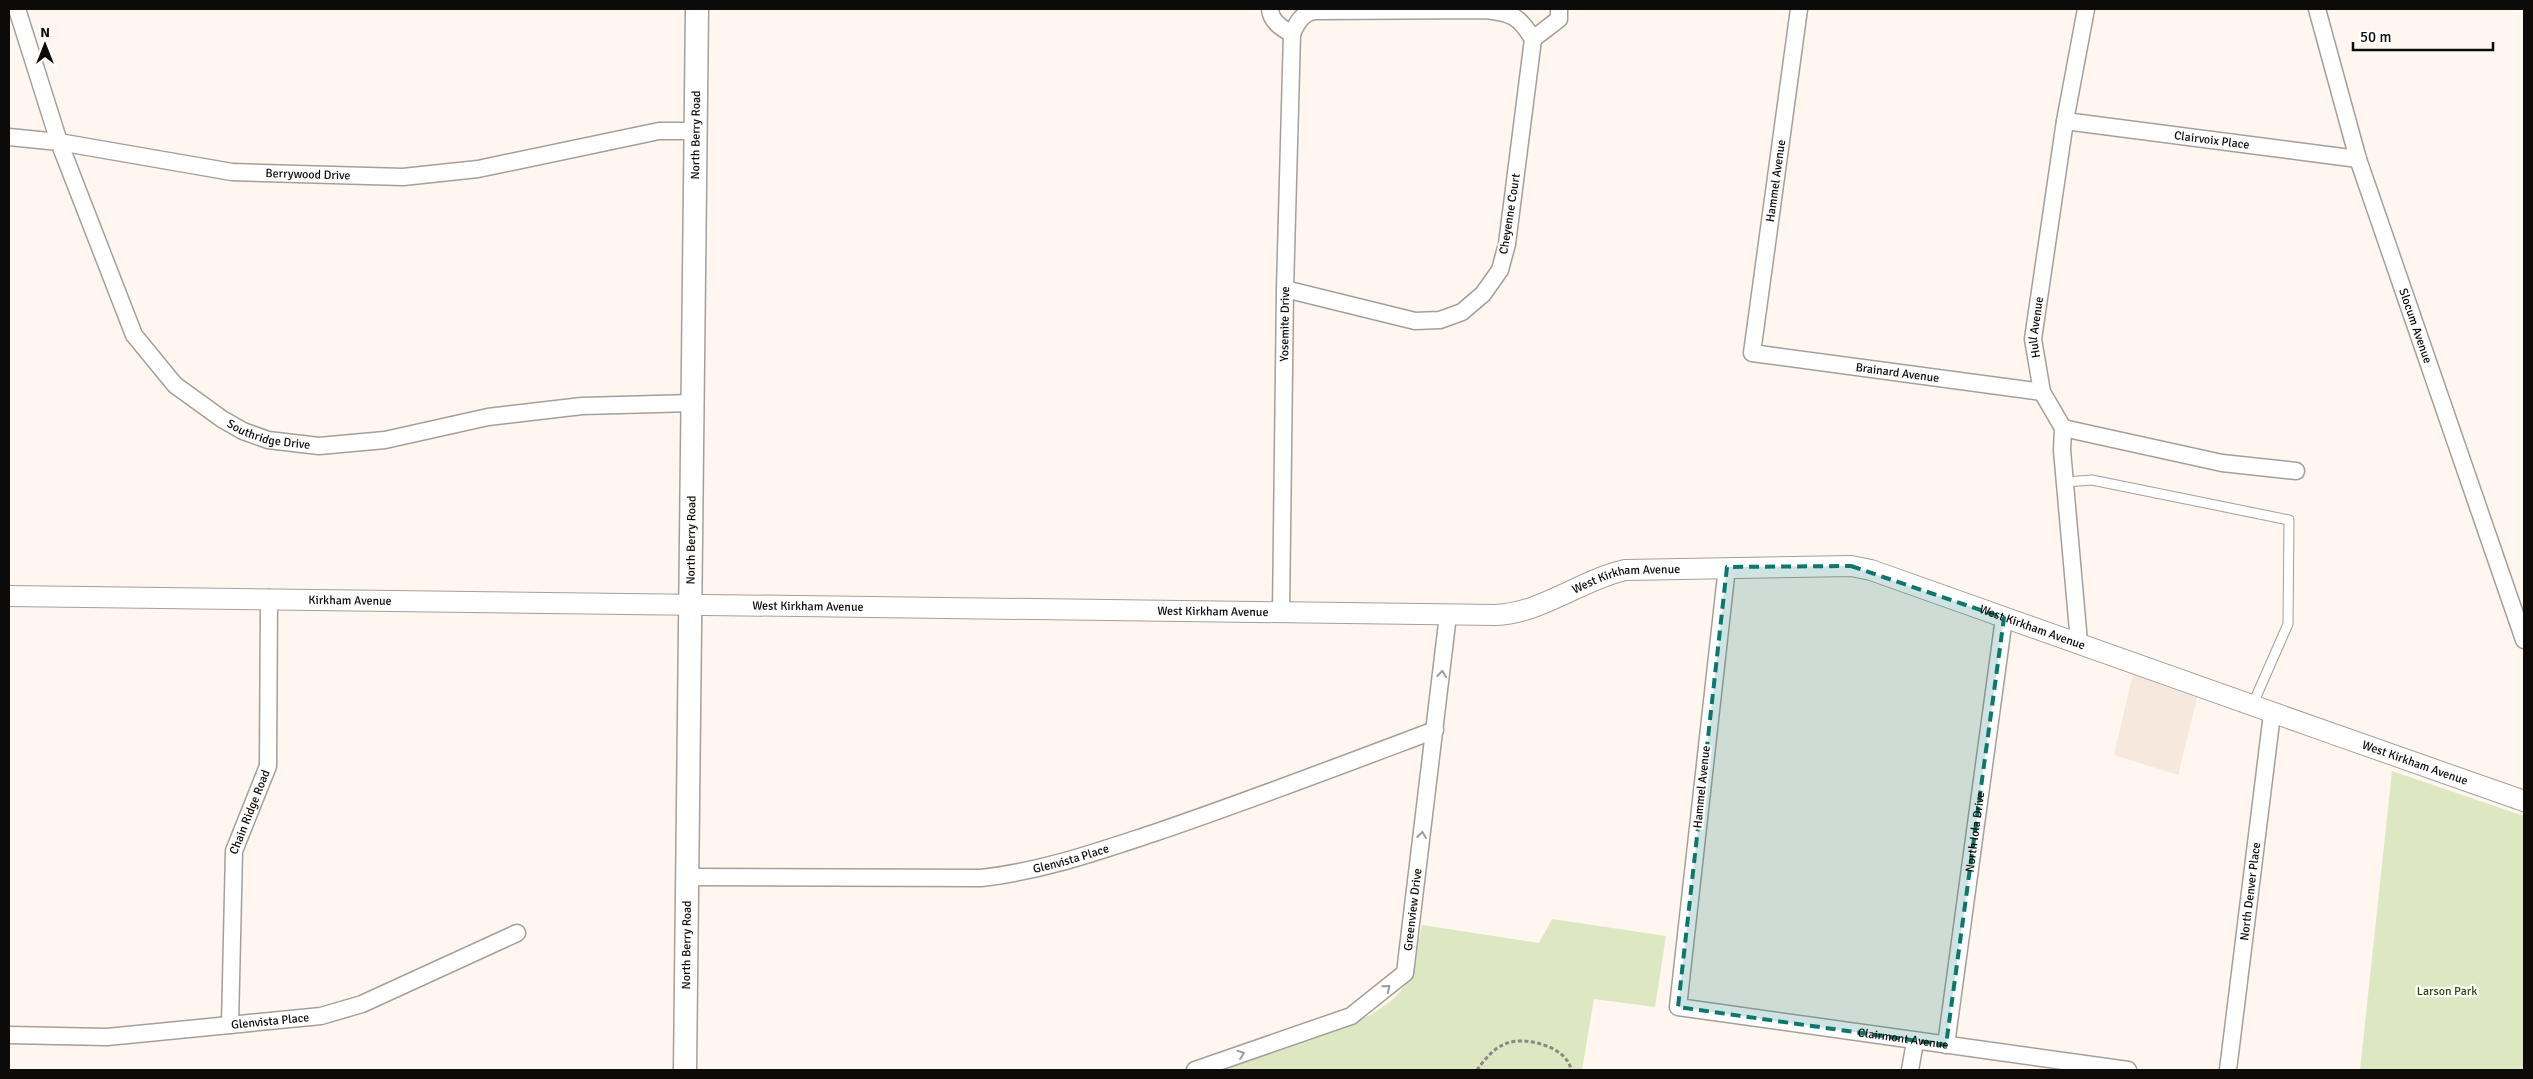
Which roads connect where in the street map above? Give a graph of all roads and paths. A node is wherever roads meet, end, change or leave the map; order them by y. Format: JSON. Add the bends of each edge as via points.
{"nodes":[{"id":1,"x":18,"y":9,"type":"edge"},
{"id":2,"x":697,"y":9,"type":"edge"},
{"id":3,"x":1270,"y":9,"type":"edge"},
{"id":4,"x":1559,"y":9,"type":"edge"},
{"id":5,"x":1799,"y":9,"type":"edge"},
{"id":6,"x":2086,"y":9,"type":"edge"},
{"id":7,"x":2317,"y":9,"type":"edge"},
{"id":8,"x":1314,"y":10,"type":"edge"},
{"id":9,"x":1511,"y":11,"type":"edge"},
{"id":10,"x":1294,"y":29,"type":"junction"},
{"id":11,"x":1533,"y":39,"type":"junction"},
{"id":12,"x":2065,"y":120,"type":"junction"},
{"id":13,"x":696,"y":130,"type":"junction"},
{"id":14,"x":9,"y":137,"type":"edge"},
{"id":15,"x":59,"y":142,"type":"junction"},
{"id":16,"x":2358,"y":159,"type":"junction"},
{"id":17,"x":1285,"y":289,"type":"junction"},
{"id":18,"x":1752,"y":353,"type":"joint"},
{"id":19,"x":2042,"y":392,"type":"junction"},
{"id":20,"x":694,"y":403,"type":"junction"},
{"id":21,"x":2063,"y":428,"type":"junction"},
{"id":22,"x":2296,"y":471,"type":"dead end"},
{"id":23,"x":2065,"y":482,"type":"junction"},
{"id":24,"x":1727,"y":567,"type":"junction"},
{"id":25,"x":9,"y":596,"type":"edge"},
{"id":26,"x":269,"y":598,"type":"junction"},
{"id":27,"x":692,"y":606,"type":"junction"},
{"id":28,"x":1281,"y":613,"type":"junction"},
{"id":29,"x":1448,"y":615,"type":"junction"},
{"id":30,"x":2004,"y":618,"type":"junction"},
{"id":31,"x":2524,"y":640,"type":"edge"},
{"id":32,"x":2079,"y":642,"type":"junction"},
{"id":33,"x":2252,"y":706,"type":"junction"},
{"id":34,"x":2272,"y":714,"type":"junction"},
{"id":35,"x":1436,"y":730,"type":"junction"},
{"id":36,"x":2524,"y":801,"type":"edge"},
{"id":37,"x":687,"y":876,"type":"junction"},
{"id":38,"x":517,"y":933,"type":"dead end"},
{"id":39,"x":1678,"y":1007,"type":"joint"},
{"id":40,"x":230,"y":1025,"type":"junction"},
{"id":41,"x":9,"y":1034,"type":"edge"},
{"id":42,"x":1915,"y":1042,"type":"junction"},
{"id":43,"x":1946,"y":1045,"type":"junction"},
{"id":44,"x":685,"y":1070,"type":"edge"},
{"id":45,"x":1195,"y":1070,"type":"edge"},
{"id":46,"x":1477,"y":1070,"type":"edge"},
{"id":47,"x":1571,"y":1070,"type":"edge"},
{"id":48,"x":1910,"y":1070,"type":"edge"},
{"id":49,"x":2128,"y":1070,"type":"edge"},
{"id":50,"x":2228,"y":1070,"type":"edge"}],
"edges":[{"from":1,"to":15,"type":"street"},
{"from":2,"to":13,"type":"main road","name":"North Berry Road"},
{"from":3,"to":10,"type":"street","via":[[1270,16],[1275,21]]},
{"from":4,"to":11,"type":"street","via":[[1559,19]]},
{"from":5,"to":18,"type":"street","name":"Hammel Avenue"},
{"from":6,"to":12,"type":"street","name":"Hull Avenue"},
{"from":7,"to":16,"type":"street","name":"Slocum Avenue"},
{"from":8,"to":9,"type":"street"},
{"from":8,"to":10,"type":"street"},
{"from":9,"to":11,"type":"street"},
{"from":10,"to":17,"type":"street","name":"Yosemite Drive"},
{"from":11,"to":17,"type":"street","name":"Cheyenne Court","via":[[1507,244],[1500,270],[1483,294],[1462,312],[1440,320],[1415,321]]},
{"from":12,"to":16,"type":"street","name":"Clairvoix Place"},
{"from":12,"to":19,"type":"street","name":"Hull Avenue","via":[[2033,339]]},
{"from":13,"to":15,"type":"street","name":"Berrywood Drive","via":[[659,132],[478,169],[403,177],[232,172]]},
{"from":13,"to":20,"type":"main road","name":"North Berry Road"},
{"from":14,"to":15,"type":"street"},
{"from":15,"to":20,"type":"street","name":"Southridge Drive","via":[[134,335],[175,385],[243,432],[268,440],[319,446],[385,440],[488,416],[573,407]]},
{"from":16,"to":31,"type":"street","name":"Slocum Avenue"},
{"from":17,"to":28,"type":"street","name":"Yosemite Drive"},
{"from":18,"to":19,"type":"street","name":"Brainard Avenue"},
{"from":19,"to":21,"type":"street","name":"Hull Avenue"},
{"from":20,"to":27,"type":"main road","name":"North Berry Road"},
{"from":21,"to":22,"type":"street","via":[[2222,463]]},
{"from":21,"to":23,"type":"street","name":"Hull Avenue"},
{"from":23,"to":32,"type":"street","name":"Hull Avenue"},
{"from":23,"to":33,"type":"lane","via":[[2092,480],[2289,520],[2288,624]]},
{"from":24,"to":29,"type":"street","name":"West Kirkham Avenue","via":[[1625,570],[1592,580],[1516,614]]},
{"from":24,"to":30,"type":"street","name":"West Kirkham Avenue","via":[[1858,567]]},
{"from":24,"to":39,"type":"street","name":"Hammel Avenue"},
{"from":25,"to":26,"type":"street","name":"Kirkham Avenue"},
{"from":26,"to":27,"type":"street","name":"Kirkham Avenue"},
{"from":26,"to":40,"type":"street","name":"Chain Ridge Road","via":[[268,766],[234,851]]},
{"from":27,"to":28,"type":"street","name":"West Kirkham Avenue"},
{"from":27,"to":37,"type":"main road","name":"North Berry Road"},
{"from":28,"to":29,"type":"street","name":"West Kirkham Avenue"},
{"from":35,"to":29,"type":"street","name":"Greenview Drive","one_way":true},
{"from":30,"to":32,"type":"street","name":"West Kirkham Avenue"},
{"from":30,"to":43,"type":"street","name":"North Iola Drive"},
{"from":32,"to":33,"type":"street","name":"West Kirkham Avenue"},
{"from":33,"to":34,"type":"street","name":"West Kirkham Avenue"},
{"from":34,"to":36,"type":"street","name":"West Kirkham Avenue"},
{"from":34,"to":50,"type":"street","name":"North Denver Place"},
{"from":35,"to":37,"type":"street","name":"Glenvista Place","via":[[1202,817],[1021,874],[982,878]]},
{"from":45,"to":35,"type":"street","name":"Greenview Drive","one_way":true,"via":[[1351,1016],[1405,973]]},
{"from":37,"to":44,"type":"main road","name":"North Berry Road"},
{"from":38,"to":40,"type":"street","name":"Glenvista Place","via":[[340,1012]]},
{"from":39,"to":42,"type":"street","name":"Clairmont Avenue"},
{"from":40,"to":41,"type":"street","name":"Glenvista Place","via":[[107,1037]]},
{"from":42,"to":43,"type":"street","name":"Clairmont Avenue"},
{"from":42,"to":48,"type":"street"},
{"from":43,"to":49,"type":"street","name":"Clairmont Avenue"},
{"from":46,"to":47,"type":"path","via":[[1491,1053],[1505,1044],[1528,1041],[1556,1051],[1567,1059]]}]}
